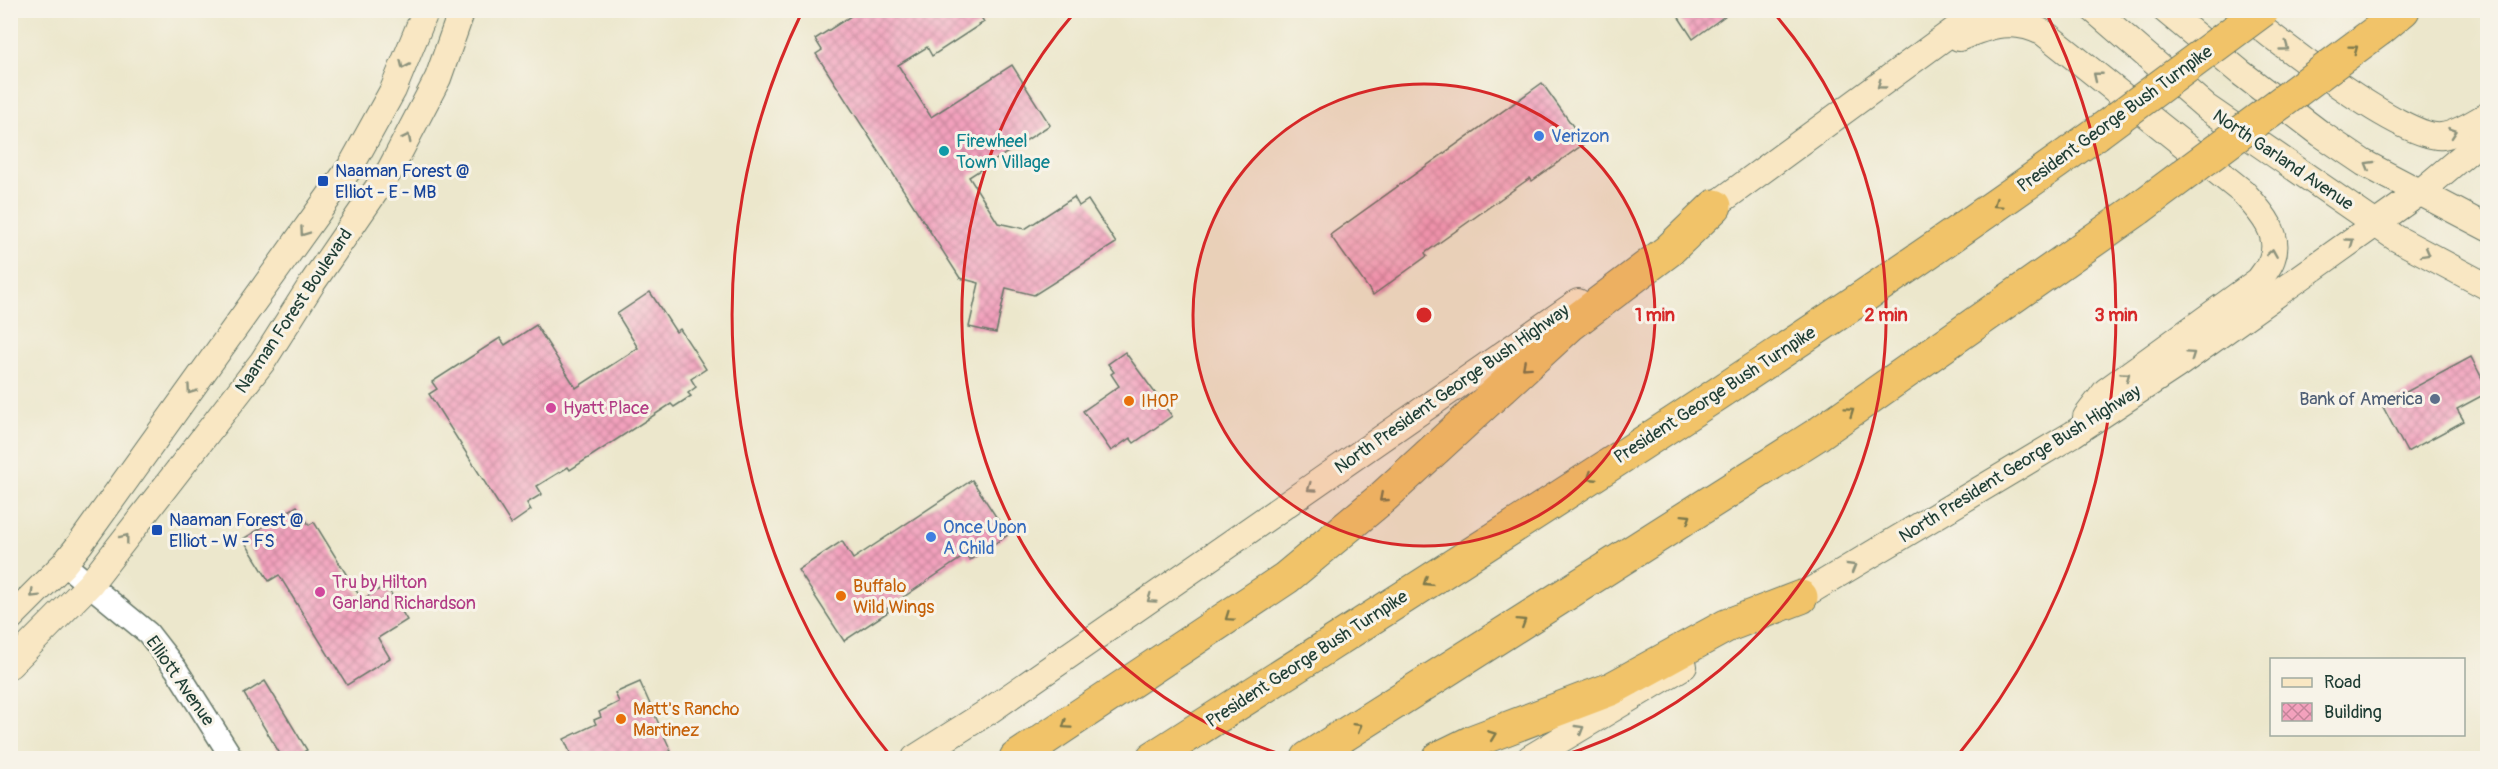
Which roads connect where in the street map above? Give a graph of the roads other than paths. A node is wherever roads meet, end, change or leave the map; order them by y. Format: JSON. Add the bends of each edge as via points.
{"nodes":[{"id":1,"x":426,"y":10,"type":"edge"},
{"id":2,"x":462,"y":10,"type":"edge"},
{"id":3,"x":1965,"y":10,"type":"edge"},
{"id":4,"x":1982,"y":10,"type":"edge"},
{"id":5,"x":2094,"y":10,"type":"edge"},
{"id":6,"x":2165,"y":10,"type":"edge"},
{"id":7,"x":2239,"y":10,"type":"edge"},
{"id":8,"x":2263,"y":10,"type":"edge"},
{"id":9,"x":2392,"y":20,"type":"edge"},
{"id":10,"x":1928,"y":51,"type":"junction"},
{"id":11,"x":2487,"y":115,"type":"edge"},
{"id":12,"x":2487,"y":135,"type":"edge"},
{"id":13,"x":2419,"y":193,"type":"junction"},
{"id":14,"x":1715,"y":206,"type":"junction"},
{"id":15,"x":2376,"y":223,"type":"junction"},
{"id":16,"x":2487,"y":228,"type":"edge"},
{"id":17,"x":2487,"y":287,"type":"edge"},
{"id":18,"x":261,"y":293,"type":"junction"},
{"id":19,"x":263,"y":361,"type":"junction"},
{"id":20,"x":2073,"y":434,"type":"junction"},
{"id":21,"x":64,"y":564,"type":"junction"},
{"id":22,"x":90,"y":584,"type":"junction"},
{"id":23,"x":1801,"y":597,"type":"junction"},
{"id":24,"x":10,"y":618,"type":"edge"},
{"id":25,"x":10,"y":665,"type":"edge"},
{"id":26,"x":232,"y":759,"type":"edge"},
{"id":27,"x":915,"y":759,"type":"edge"},
{"id":28,"x":1016,"y":759,"type":"edge"},
{"id":29,"x":1153,"y":759,"type":"edge"},
{"id":30,"x":1308,"y":759,"type":"edge"},
{"id":31,"x":1439,"y":759,"type":"edge"},
{"id":32,"x":1530,"y":759,"type":"edge"}],
"edges":[{"from":1,"to":18,"type":"main road","name":"Naaman Forest Boulevard","one_way":true,"via":[[393,90],[351,166]]},
{"from":19,"to":2,"type":"main road","name":"Naaman Forest Boulevard","one_way":true,"via":[[390,170],[438,78]]},
{"from":3,"to":10,"type":"main road"},
{"from":4,"to":10,"type":"main road","name":"North President George Bush Highway"},
{"from":5,"to":15,"type":"main road","name":"North Garland Avenue","via":[[2206,107]]},
{"from":13,"to":6,"type":"main road","one_way":true,"via":[[2322,134],[2241,74]]},
{"from":7,"to":11,"type":"main road","one_way":true,"via":[[2284,46],[2404,126],[2439,137],[2460,131]]},
{"from":8,"to":29,"type":"highway","name":"President George Bush Turnpike","one_way":true,"bridge":true,"via":[[2096,134],[1757,369]]},
{"from":30,"to":9,"type":"highway","one_way":true,"bridge":true,"via":[[1818,434],[2138,208]]},
{"from":10,"to":14,"type":"main road","name":"North President George Bush Highway","one_way":true},
{"from":20,"to":10,"type":"main road","one_way":true,"via":[[2106,391],[2259,280],[2273,259],[2273,238],[2266,217],[2243,192],[2028,24],[2003,23]]},
{"from":12,"to":13,"type":"main road","name":"North President George Bush Highway"},
{"from":13,"to":15,"type":"main road","name":"North President George Bush Highway"},
{"from":13,"to":16,"type":"main road"},
{"from":14,"to":27,"type":"main road","name":"North President George Bush Highway","one_way":true},
{"from":14,"to":28,"type":"highway","one_way":true,"via":[[1668,251],[1570,326],[1382,498],[1286,578]]},
{"from":15,"to":17,"type":"main road","name":"North Garland Avenue","one_way":true},
{"from":20,"to":15,"type":"main road","name":"North President George Bush Highway","one_way":true,"via":[[2176,366]]},
{"from":18,"to":19,"type":"main road"},
{"from":18,"to":21,"type":"main road","name":"Naaman Forest Boulevard","one_way":true},
{"from":22,"to":19,"type":"main road","name":"Naaman Forest Boulevard","one_way":true},
{"from":23,"to":20,"type":"main road","name":"North President George Bush Highway","one_way":true},
{"from":21,"to":22,"type":"street","name":"Elliott Avenue"},
{"from":21,"to":24,"type":"main road","name":"Naaman Forest Boulevard","one_way":true},
{"from":22,"to":25,"type":"main road","name":"Naaman Forest Boulevard"},
{"from":22,"to":26,"type":"street","name":"Elliott Avenue","via":[[148,633],[176,669]]},
{"from":31,"to":23,"type":"highway","one_way":true,"via":[[1474,741],[1611,689],[1726,626]]},
{"from":32,"to":23,"type":"main road","name":"North President George Bush Highway","one_way":true}]}
